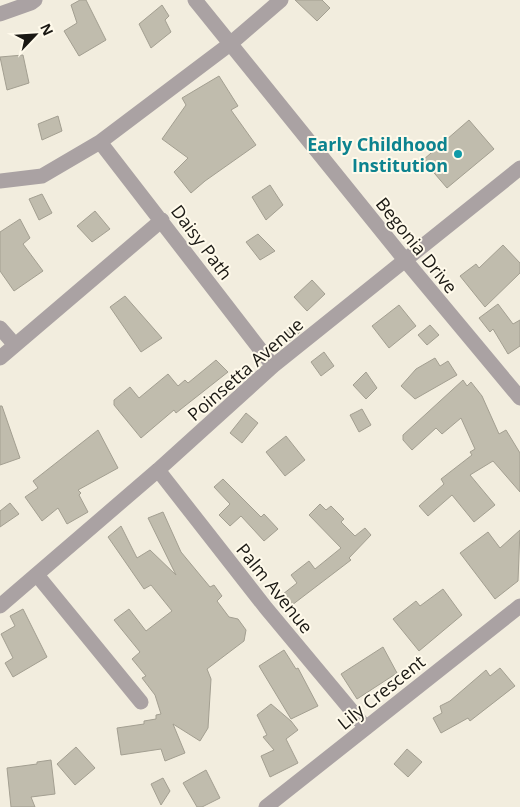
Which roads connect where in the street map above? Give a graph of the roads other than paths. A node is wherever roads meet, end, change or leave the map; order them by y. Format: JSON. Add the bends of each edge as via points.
{"nodes":[{"id":1,"x":35,"y":0,"type":"edge"},
{"id":2,"x":195,"y":0,"type":"edge"},
{"id":3,"x":282,"y":0,"type":"edge"},
{"id":4,"x":0,"y":14,"type":"edge"},
{"id":5,"x":230,"y":44,"type":"junction"},
{"id":6,"x":100,"y":142,"type":"junction"},
{"id":7,"x":520,"y":168,"type":"edge"},
{"id":8,"x":0,"y":181,"type":"edge"},
{"id":9,"x":162,"y":220,"type":"junction"},
{"id":10,"x":405,"y":260,"type":"junction"},
{"id":11,"x":0,"y":328,"type":"edge"},
{"id":12,"x":15,"y":345,"type":"junction"},
{"id":13,"x":0,"y":358,"type":"edge"},
{"id":14,"x":273,"y":366,"type":"junction"},
{"id":15,"x":517,"y":387,"type":"edge"},
{"id":16,"x":158,"y":470,"type":"junction"},
{"id":17,"x":37,"y":575,"type":"junction"},
{"id":18,"x":0,"y":606,"type":"edge"},
{"id":19,"x":520,"y":606,"type":"edge"},
{"id":20,"x":141,"y":702,"type":"dead end"},
{"id":21,"x":366,"y":728,"type":"junction"},
{"id":22,"x":272,"y":806,"type":"edge"}],
"edges":[{"from":1,"to":4,"type":"street"},
{"from":2,"to":5,"type":"street","name":"Begonia Drive"},
{"from":3,"to":5,"type":"street"},
{"from":5,"to":6,"type":"street"},
{"from":5,"to":10,"type":"street","name":"Begonia Drive"},
{"from":6,"to":8,"type":"street","via":[[42,176]]},
{"from":6,"to":9,"type":"street","name":"Daisy Path"},
{"from":7,"to":10,"type":"street","name":"Poinsetta Avenue"},
{"from":9,"to":12,"type":"street"},
{"from":9,"to":14,"type":"street","name":"Daisy Path"},
{"from":10,"to":14,"type":"street","name":"Poinsetta Avenue"},
{"from":10,"to":15,"type":"street","name":"Begonia Drive"},
{"from":11,"to":12,"type":"street"},
{"from":12,"to":13,"type":"street"},
{"from":14,"to":16,"type":"street","name":"Poinsetta Avenue"},
{"from":16,"to":17,"type":"street","name":"Poinsetta Avenue"},
{"from":16,"to":21,"type":"street","name":"Palm Avenue","via":[[266,608]]},
{"from":17,"to":18,"type":"street","name":"Poinsetta Avenue"},
{"from":17,"to":20,"type":"street"},
{"from":19,"to":21,"type":"street","name":"Lily Crescent"},
{"from":21,"to":22,"type":"street","name":"Lily Crescent"}]}
